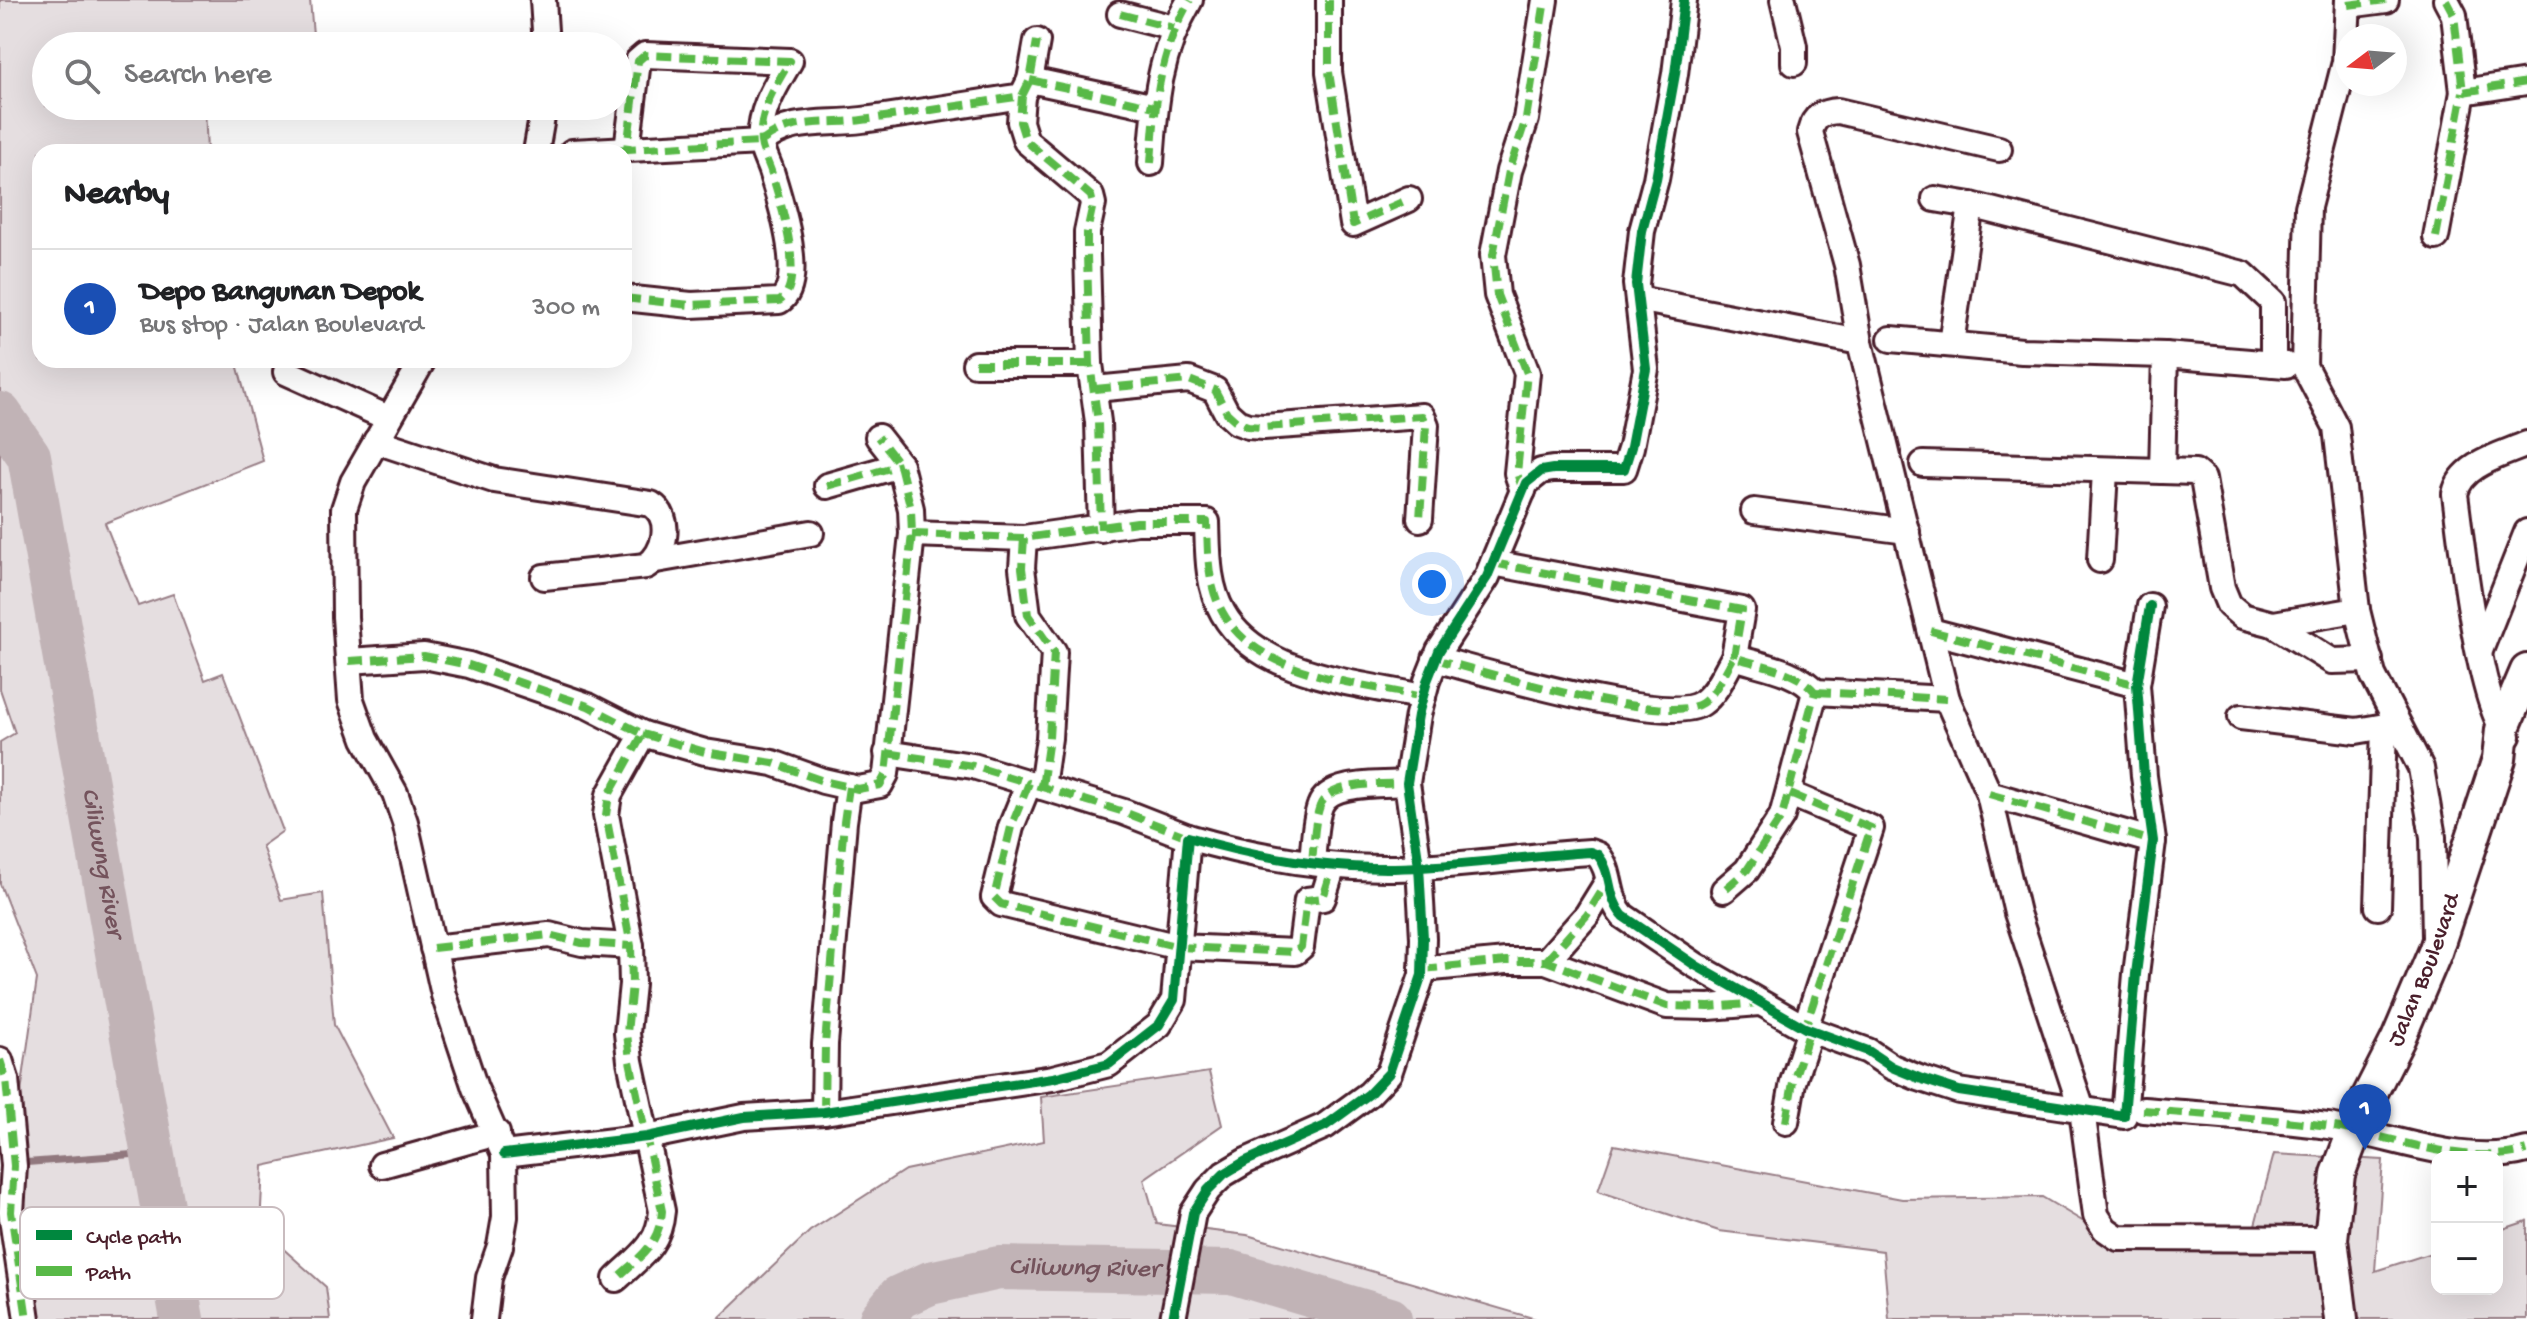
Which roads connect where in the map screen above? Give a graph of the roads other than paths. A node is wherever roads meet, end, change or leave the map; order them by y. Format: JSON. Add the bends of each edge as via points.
{"nodes":[{"id":1,"x":543,"y":0,"type":"edge"},
{"id":2,"x":1190,"y":0,"type":"edge"},
{"id":3,"x":1329,"y":0,"type":"edge"},
{"id":4,"x":1545,"y":0,"type":"edge"},
{"id":5,"x":1684,"y":0,"type":"edge"},
{"id":6,"x":1783,"y":0,"type":"edge"},
{"id":7,"x":2386,"y":0,"type":"edge"},
{"id":8,"x":2446,"y":0,"type":"edge"},
{"id":9,"x":2348,"y":3,"type":"edge"},
{"id":10,"x":1120,"y":14,"type":"dead end"},
{"id":11,"x":1174,"y":28,"type":"junction"},
{"id":12,"x":545,"y":32,"type":"edge"},
{"id":13,"x":1037,"y":41,"type":"dead end"},
{"id":14,"x":1794,"y":63,"type":"dead end"},
{"id":15,"x":2527,"y":82,"type":"edge"},
{"id":16,"x":1026,"y":88,"type":"junction"},
{"id":17,"x":2463,"y":92,"type":"junction"},
{"id":18,"x":1155,"y":107,"type":"junction"},
{"id":19,"x":632,"y":109,"type":"edge"},
{"id":20,"x":542,"y":120,"type":"edge"},
{"id":21,"x":631,"y":120,"type":"edge"},
{"id":22,"x":761,"y":142,"type":"junction"},
{"id":23,"x":537,"y":144,"type":"edge"},
{"id":24,"x":628,"y":144,"type":"edge"},
{"id":25,"x":632,"y":149,"type":"edge"},
{"id":26,"x":1999,"y":149,"type":"dead end"},
{"id":27,"x":1151,"y":163,"type":"dead end"},
{"id":28,"x":1409,"y":199,"type":"dead end"},
{"id":29,"x":1935,"y":199,"type":"dead end"},
{"id":30,"x":1971,"y":205,"type":"junction"},
{"id":31,"x":2436,"y":237,"type":"dead end"},
{"id":32,"x":632,"y":299,"type":"edge"},
{"id":33,"x":1638,"y":299,"type":"junction"},
{"id":34,"x":1891,"y":339,"type":"dead end"},
{"id":35,"x":1860,"y":342,"type":"junction"},
{"id":36,"x":1951,"y":344,"type":"junction"},
{"id":37,"x":2165,"y":355,"type":"junction"},
{"id":38,"x":975,"y":364,"type":"dead end"},
{"id":39,"x":1090,"y":364,"type":"junction"},
{"id":40,"x":2273,"y":364,"type":"junction"},
{"id":41,"x":2304,"y":366,"type":"junction"},
{"id":42,"x":418,"y":368,"type":"edge"},
{"id":43,"x":286,"y":372,"type":"dead end"},
{"id":44,"x":1095,"y":389,"type":"junction"},
{"id":45,"x":388,"y":418,"type":"junction"},
{"id":46,"x":878,"y":437,"type":"dead end"},
{"id":47,"x":376,"y":441,"type":"junction"},
{"id":48,"x":2527,"y":444,"type":"edge"},
{"id":49,"x":1923,"y":464,"type":"dead end"},
{"id":50,"x":900,"y":465,"type":"junction"},
{"id":51,"x":2105,"y":471,"type":"junction"},
{"id":52,"x":2162,"y":471,"type":"junction"},
{"id":53,"x":827,"y":486,"type":"dead end"},
{"id":54,"x":1523,"y":491,"type":"junction"},
{"id":55,"x":1754,"y":511,"type":"dead end"},
{"id":56,"x":1420,"y":519,"type":"dead end"},
{"id":57,"x":1101,"y":529,"type":"junction"},
{"id":58,"x":1907,"y":531,"type":"junction"},
{"id":59,"x":2527,"y":532,"type":"edge"},
{"id":60,"x":811,"y":533,"type":"dead end"},
{"id":61,"x":912,"y":534,"type":"junction"},
{"id":62,"x":1024,"y":538,"type":"junction"},
{"id":63,"x":656,"y":560,"type":"junction"},
{"id":64,"x":2100,"y":560,"type":"dead end"},
{"id":65,"x":1493,"y":563,"type":"junction"},
{"id":66,"x":544,"y":577,"type":"dead end"},
{"id":67,"x":2150,"y":606,"type":"dead end"},
{"id":68,"x":2357,"y":610,"type":"junction"},
{"id":69,"x":2273,"y":624,"type":"junction"},
{"id":70,"x":1931,"y":631,"type":"junction"},
{"id":71,"x":2479,"y":655,"type":"junction"},
{"id":72,"x":1734,"y":657,"type":"junction"},
{"id":73,"x":1435,"y":659,"type":"junction"},
{"id":74,"x":2370,"y":660,"type":"junction"},
{"id":75,"x":349,"y":661,"type":"junction"},
{"id":76,"x":2527,"y":671,"type":"edge"},
{"id":77,"x":2137,"y":685,"type":"junction"},
{"id":78,"x":1815,"y":692,"type":"junction"},
{"id":79,"x":1423,"y":697,"type":"junction"},
{"id":80,"x":1947,"y":699,"type":"junction"},
{"id":81,"x":2241,"y":717,"type":"dead end"},
{"id":82,"x":2390,"y":726,"type":"junction"},
{"id":83,"x":643,"y":734,"type":"junction"},
{"id":84,"x":2511,"y":738,"type":"edge"},
{"id":85,"x":887,"y":753,"type":"junction"},
{"id":86,"x":1407,"y":783,"type":"junction"},
{"id":87,"x":1036,"y":785,"type":"junction"},
{"id":88,"x":849,"y":787,"type":"junction"},
{"id":89,"x":1790,"y":794,"type":"junction"},
{"id":90,"x":1989,"y":794,"type":"junction"},
{"id":91,"x":1188,"y":837,"type":"junction"},
{"id":92,"x":2153,"y":841,"type":"junction"},
{"id":93,"x":1322,"y":864,"type":"junction"},
{"id":94,"x":1419,"y":866,"type":"junction"},
{"id":95,"x":1608,"y":881,"type":"junction"},
{"id":96,"x":1724,"y":890,"type":"dead end"},
{"id":97,"x":2378,"y":907,"type":"dead end"},
{"id":98,"x":631,"y":946,"type":"junction"},
{"id":99,"x":1179,"y":947,"type":"junction"},
{"id":100,"x":433,"y":948,"type":"junction"},
{"id":101,"x":2435,"y":952,"type":"junction"},
{"id":102,"x":1546,"y":961,"type":"junction"},
{"id":103,"x":1422,"y":969,"type":"junction"},
{"id":104,"x":1759,"y":1003,"type":"junction"},
{"id":105,"x":1808,"y":1029,"type":"junction"},
{"id":106,"x":2,"y":1073,"type":"edge"},
{"id":107,"x":2082,"y":1110,"type":"junction"},
{"id":108,"x":2143,"y":1110,"type":"dead end"},
{"id":109,"x":824,"y":1112,"type":"junction"},
{"id":110,"x":1786,"y":1122,"type":"dead end"},
{"id":111,"x":2354,"y":1130,"type":"junction"},
{"id":112,"x":647,"y":1137,"type":"junction"},
{"id":113,"x":500,"y":1144,"type":"junction"},
{"id":114,"x":2527,"y":1150,"type":"edge"},
{"id":115,"x":382,"y":1165,"type":"dead end"},
{"id":116,"x":2331,"y":1239,"type":"junction"},
{"id":117,"x":20,"y":1272,"type":"edge"},
{"id":118,"x":616,"y":1279,"type":"dead end"},
{"id":119,"x":24,"y":1299,"type":"edge"},
{"id":120,"x":2340,"y":1316,"type":"edge"},
{"id":121,"x":27,"y":1319,"type":"edge"},
{"id":122,"x":484,"y":1319,"type":"edge"},
{"id":123,"x":1173,"y":1319,"type":"edge"}],
"edges":[{"from":1,"to":12,"type":"street"},
{"from":2,"to":11,"type":"street"},
{"from":3,"to":28,"type":"street","via":[[1329,72],[1353,224]]},
{"from":4,"to":54,"type":"street","via":[[1526,119],[1509,171],[1493,255],[1497,295],[1527,373],[1517,473]]},
{"from":5,"to":33,"type":"street","via":[[1656,179],[1642,231]]},
{"from":6,"to":14,"type":"street"},
{"from":7,"to":9,"type":"street"},
{"from":8,"to":17,"type":"street","via":[[2454,15]]},
{"from":9,"to":41,"type":"street","via":[[2345,62],[2308,207]]},
{"from":10,"to":11,"type":"street"},
{"from":11,"to":18,"type":"street"},
{"from":13,"to":16,"type":"street"},
{"from":15,"to":17,"type":"street"},
{"from":16,"to":18,"type":"street"},
{"from":16,"to":22,"type":"street","via":[[859,121],[803,123],[779,129]]},
{"from":16,"to":39,"type":"street","via":[[1020,122],[1026,141],[1091,196],[1093,204],[1087,232]]},
{"from":17,"to":31,"type":"street"},
{"from":18,"to":27,"type":"street"},
{"from":19,"to":22,"type":"street","via":[[638,61],[645,55],[790,61],[766,104]]},
{"from":20,"to":23,"type":"street"},
{"from":21,"to":24,"type":"street"},
{"from":22,"to":25,"type":"street"},
{"from":22,"to":32,"type":"street","via":[[787,228],[787,297],[691,305]]},
{"from":26,"to":35,"type":"street","via":[[1838,111],[1824,112],[1813,121],[1810,132],[1847,265]]},
{"from":29,"to":30,"type":"street"},
{"from":30,"to":36,"type":"street"},
{"from":30,"to":40,"type":"street","via":[[2243,274],[2273,302]]},
{"from":33,"to":35,"type":"street"},
{"from":33,"to":54,"type":"street","via":[[1646,369],[1624,469],[1541,471]]},
{"from":34,"to":36,"type":"street"},
{"from":35,"to":58,"type":"street"},
{"from":36,"to":37,"type":"street"},
{"from":37,"to":40,"type":"street"},
{"from":37,"to":52,"type":"street"},
{"from":38,"to":39,"type":"street"},
{"from":39,"to":44,"type":"street"},
{"from":40,"to":41,"type":"street"},
{"from":41,"to":68,"type":"street","via":[[2336,427]]},
{"from":42,"to":45,"type":"street"},
{"from":43,"to":45,"type":"street"},
{"from":44,"to":56,"type":"street","via":[[1189,380],[1215,390],[1227,413],[1248,426],[1422,416],[1426,425]]},
{"from":44,"to":57,"type":"street"},
{"from":45,"to":47,"type":"street"},
{"from":46,"to":50,"type":"street"},
{"from":47,"to":63,"type":"street","via":[[494,480],[651,504],[663,516]]},
{"from":47,"to":75,"type":"street","via":[[344,509]]},
{"from":48,"to":71,"type":"street","via":[[2465,473],[2457,483]]},
{"from":49,"to":51,"type":"street"},
{"from":50,"to":53,"type":"street"},
{"from":50,"to":61,"type":"street"},
{"from":51,"to":52,"type":"street"},
{"from":51,"to":64,"type":"street"},
{"from":52,"to":69,"type":"street","via":[[2195,472],[2203,479],[2229,605],[2242,616]]},
{"from":54,"to":65,"type":"street"},
{"from":55,"to":58,"type":"street"},
{"from":57,"to":62,"type":"street"},
{"from":57,"to":79,"type":"street","via":[[1159,520],[1207,522],[1213,588],[1239,635],[1287,666]]},
{"from":58,"to":70,"type":"street"},
{"from":59,"to":71,"type":"street"},
{"from":60,"to":63,"type":"street"},
{"from":61,"to":62,"type":"street"},
{"from":61,"to":85,"type":"street"},
{"from":62,"to":87,"type":"street","via":[[1028,615],[1054,652],[1049,738]]},
{"from":63,"to":66,"type":"street","via":[[636,569]]},
{"from":65,"to":72,"type":"street","via":[[1742,610]]},
{"from":65,"to":73,"type":"street"},
{"from":67,"to":77,"type":"street"},
{"from":68,"to":69,"type":"street"},
{"from":68,"to":74,"type":"street"},
{"from":69,"to":74,"type":"street","via":[[2332,661]]},
{"from":70,"to":77,"type":"street"},
{"from":70,"to":80,"type":"street"},
{"from":71,"to":84,"type":"street","via":[[2490,700]]},
{"from":72,"to":73,"type":"street","via":[[1702,703],[1675,709],[1604,703]]},
{"from":72,"to":78,"type":"street","via":[[1801,680]]},
{"from":73,"to":79,"type":"street"},
{"from":74,"to":82,"type":"street"},
{"from":75,"to":83,"type":"street","via":[[424,656],[469,665],[588,706]]},
{"from":75,"to":100,"type":"street","via":[[351,700],[405,822]]},
{"from":76,"to":84,"type":"main road","name":"Jalan Boulevard"},
{"from":77,"to":92,"type":"street"},
{"from":78,"to":80,"type":"street"},
{"from":78,"to":89,"type":"street"},
{"from":79,"to":86,"type":"street"},
{"from":80,"to":90,"type":"street"},
{"from":81,"to":82,"type":"street","via":[[2356,731]]},
{"from":82,"to":97,"type":"street"},
{"from":82,"to":101,"type":"street","via":[[2421,768],[2433,837]]},
{"from":83,"to":88,"type":"street","via":[[705,752],[773,763]]},
{"from":83,"to":98,"type":"street","via":[[606,804]]},
{"from":84,"to":101,"type":"main road","name":"Jalan Boulevard"},
{"from":85,"to":87,"type":"street","via":[[973,766]]},
{"from":85,"to":88,"type":"street","via":[[880,785]]},
{"from":86,"to":93,"type":"street","via":[[1341,787],[1324,797]]},
{"from":86,"to":94,"type":"street"},
{"from":87,"to":91,"type":"street"},
{"from":87,"to":99,"type":"street","via":[[1011,827],[993,895],[997,902]]},
{"from":88,"to":109,"type":"street","via":[[825,1044]]},
{"from":89,"to":96,"type":"street","via":[[1760,852]]},
{"from":89,"to":105,"type":"street","via":[[1871,828]]},
{"from":90,"to":92,"type":"street"},
{"from":90,"to":107,"type":"street","via":[[2017,913]]},
{"from":91,"to":93,"type":"street","via":[[1246,854]]},
{"from":91,"to":99,"type":"street"},
{"from":92,"to":107,"type":"street","via":[[2124,1116]]},
{"from":93,"to":94,"type":"street"},
{"from":93,"to":99,"type":"street","via":[[1323,898],[1307,900],[1301,947],[1295,952]]},
{"from":94,"to":95,"type":"street","via":[[1590,852],[1603,861]]},
{"from":94,"to":103,"type":"street"},
{"from":95,"to":102,"type":"street","via":[[1587,915]]},
{"from":95,"to":104,"type":"street","via":[[1623,916]]},
{"from":98,"to":100,"type":"street","via":[[549,935]]},
{"from":98,"to":112,"type":"street","via":[[627,1033]]},
{"from":99,"to":109,"type":"street","via":[[1174,1000],[1167,1015],[1109,1064],[1053,1078]]},
{"from":100,"to":113,"type":"street","via":[[475,1088]]},
{"from":101,"to":111,"type":"main road","name":"Jalan Boulevard"},
{"from":102,"to":103,"type":"street"},
{"from":102,"to":104,"type":"street","via":[[1667,1006]]},
{"from":103,"to":123,"type":"street","via":[[1411,1013],[1382,1083],[1325,1126],[1246,1161],[1208,1190],[1193,1213]]},
{"from":104,"to":105,"type":"street"},
{"from":105,"to":107,"type":"street","via":[[1959,1091]]},
{"from":105,"to":110,"type":"street"},
{"from":106,"to":117,"type":"street"},
{"from":107,"to":116,"type":"street","via":[[2096,1215],[2118,1238]]},
{"from":108,"to":111,"type":"street"},
{"from":109,"to":112,"type":"street","via":[[744,1117]]},
{"from":111,"to":114,"type":"street","via":[[2469,1155],[2505,1156]]},
{"from":111,"to":116,"type":"main road","name":"Jalan Boulevard","via":[[2338,1174]]},
{"from":112,"to":113,"type":"street"},
{"from":112,"to":118,"type":"street","via":[[659,1191],[660,1230]]},
{"from":113,"to":115,"type":"street"},
{"from":113,"to":122,"type":"street","via":[[505,1217]]},
{"from":116,"to":120,"type":"main road","name":"Jalan Boulevard"},
{"from":119,"to":121,"type":"street"}]}
